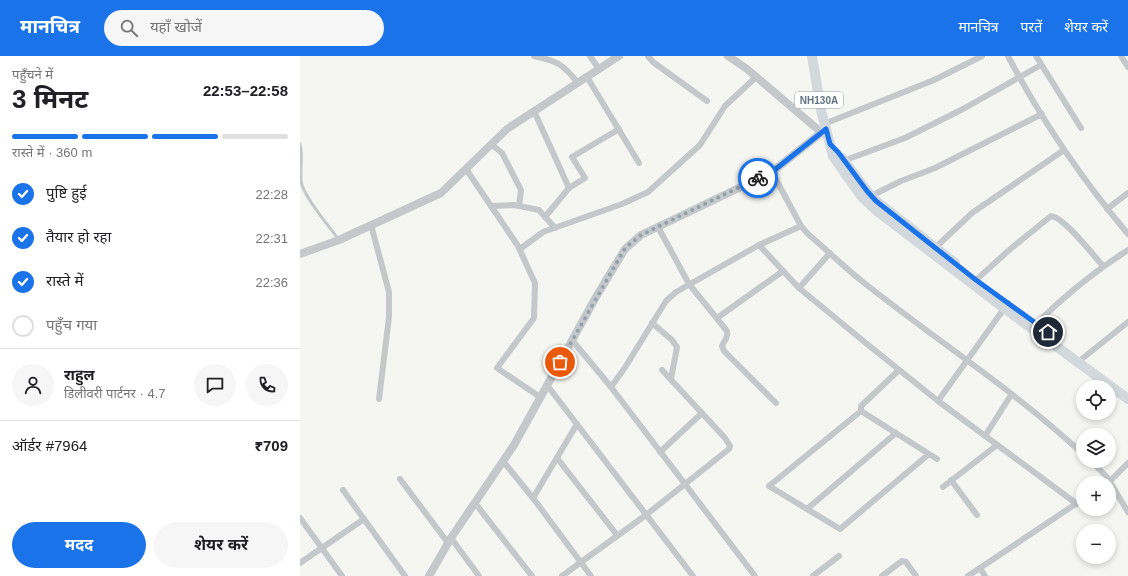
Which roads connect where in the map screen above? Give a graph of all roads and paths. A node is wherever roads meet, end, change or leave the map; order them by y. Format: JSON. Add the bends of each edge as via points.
{"nodes":[{"id":1,"x":534,"y":56,"type":"edge"},
{"id":2,"x":590,"y":56,"type":"edge"},
{"id":3,"x":620,"y":56,"type":"edge"},
{"id":4,"x":648,"y":56,"type":"edge"},
{"id":5,"x":728,"y":56,"type":"edge"},
{"id":6,"x":812,"y":56,"type":"edge"},
{"id":7,"x":982,"y":56,"type":"edge"},
{"id":8,"x":1008,"y":56,"type":"edge"},
{"id":9,"x":1036,"y":56,"type":"edge"},
{"id":10,"x":1121,"y":56,"type":"edge"},
{"id":11,"x":1040,"y":65,"type":"junction"},
{"id":12,"x":1128,"y":67,"type":"edge"},
{"id":13,"x":599,"y":69,"type":"junction"},
{"id":14,"x":587,"y":77,"type":"junction"},
{"id":15,"x":756,"y":77,"type":"junction"},
{"id":16,"x":1019,"y":77,"type":"junction"},
{"id":17,"x":578,"y":83,"type":"junction"},
{"id":18,"x":707,"y":101,"type":"dead end"},
{"id":19,"x":534,"y":112,"type":"junction"},
{"id":20,"x":1042,"y":114,"type":"junction"},
{"id":21,"x":1081,"y":128,"type":"dead end"},
{"id":22,"x":824,"y":129,"type":"junction"},
{"id":23,"x":619,"y":130,"type":"junction"},
{"id":24,"x":300,"y":144,"type":"edge"},
{"id":25,"x":491,"y":144,"type":"junction"},
{"id":26,"x":1064,"y":150,"type":"junction"},
{"id":27,"x":841,"y":162,"type":"junction"},
{"id":28,"x":639,"y":163,"type":"dead end"},
{"id":29,"x":466,"y":169,"type":"junction"},
{"id":30,"x":772,"y":172,"type":"junction"},
{"id":31,"x":569,"y":188,"type":"junction"},
{"id":32,"x":1128,"y":192,"type":"edge"},
{"id":33,"x":868,"y":198,"type":"junction"},
{"id":34,"x":491,"y":206,"type":"junction"},
{"id":35,"x":519,"y":206,"type":"junction"},
{"id":36,"x":1107,"y":209,"type":"junction"},
{"id":37,"x":545,"y":217,"type":"junction"},
{"id":38,"x":371,"y":225,"type":"junction"},
{"id":39,"x":801,"y":226,"type":"junction"},
{"id":40,"x":658,"y":227,"type":"junction"},
{"id":41,"x":555,"y":228,"type":"junction"},
{"id":42,"x":1128,"y":234,"type":"edge"},
{"id":43,"x":339,"y":240,"type":"junction"},
{"id":44,"x":759,"y":245,"type":"junction"},
{"id":45,"x":936,"y":247,"type":"junction"},
{"id":46,"x":520,"y":249,"type":"junction"},
{"id":47,"x":1128,"y":250,"type":"edge"},
{"id":48,"x":830,"y":253,"type":"junction"},
{"id":49,"x":300,"y":254,"type":"edge"},
{"id":50,"x":1103,"y":266,"type":"junction"},
{"id":51,"x":783,"y":271,"type":"junction"},
{"id":52,"x":976,"y":280,"type":"junction"},
{"id":53,"x":689,"y":284,"type":"junction"},
{"id":54,"x":799,"y":288,"type":"junction"},
{"id":55,"x":1006,"y":306,"type":"junction"},
{"id":56,"x":717,"y":318,"type":"junction"},
{"id":57,"x":1128,"y":322,"type":"edge"},
{"id":58,"x":652,"y":323,"type":"junction"},
{"id":59,"x":1036,"y":324,"type":"junction"},
{"id":60,"x":572,"y":340,"type":"junction"},
{"id":61,"x":1083,"y":358,"type":"junction"},
{"id":62,"x":967,"y":360,"type":"junction"},
{"id":63,"x":662,"y":370,"type":"dead end"},
{"id":64,"x":899,"y":370,"type":"junction"},
{"id":65,"x":671,"y":379,"type":"junction"},
{"id":66,"x":547,"y":385,"type":"junction"},
{"id":67,"x":611,"y":387,"type":"junction"},
{"id":68,"x":1128,"y":391,"type":"edge"},
{"id":69,"x":1011,"y":395,"type":"junction"},
{"id":70,"x":540,"y":397,"type":"junction"},
{"id":71,"x":1128,"y":399,"type":"edge"},
{"id":72,"x":379,"y":400,"type":"dead end"},
{"id":73,"x":938,"y":401,"type":"junction"},
{"id":74,"x":776,"y":403,"type":"dead end"},
{"id":75,"x":861,"y":411,"type":"junction"},
{"id":76,"x":702,"y":413,"type":"junction"},
{"id":77,"x":577,"y":424,"type":"junction"},
{"id":78,"x":896,"y":433,"type":"junction"},
{"id":79,"x":986,"y":436,"type":"junction"},
{"id":80,"x":997,"y":445,"type":"junction"},
{"id":81,"x":1076,"y":447,"type":"edge"},
{"id":82,"x":660,"y":452,"type":"junction"},
{"id":83,"x":929,"y":454,"type":"junction"},
{"id":84,"x":557,"y":458,"type":"junction"},
{"id":85,"x":937,"y":459,"type":"dead end"},
{"id":86,"x":503,"y":461,"type":"junction"},
{"id":87,"x":1128,"y":464,"type":"edge"},
{"id":88,"x":1098,"y":468,"type":"edge"},
{"id":89,"x":1106,"y":476,"type":"edge"},
{"id":90,"x":1115,"y":476,"type":"edge"},
{"id":91,"x":400,"y":479,"type":"dead end"},
{"id":92,"x":951,"y":480,"type":"junction"},
{"id":93,"x":684,"y":485,"type":"junction"},
{"id":94,"x":943,"y":487,"type":"dead end"},
{"id":95,"x":343,"y":490,"type":"dead end"},
{"id":96,"x":1116,"y":493,"type":"edge"},
{"id":97,"x":533,"y":498,"type":"junction"},
{"id":98,"x":476,"y":503,"type":"junction"},
{"id":99,"x":1076,"y":503,"type":"edge"},
{"id":100,"x":1076,"y":505,"type":"edge"},
{"id":101,"x":807,"y":509,"type":"junction"},
{"id":102,"x":1128,"y":512,"type":"edge"},
{"id":103,"x":646,"y":514,"type":"junction"},
{"id":104,"x":977,"y":515,"type":"dead end"},
{"id":105,"x":300,"y":518,"type":"edge"},
{"id":106,"x":364,"y":519,"type":"junction"},
{"id":107,"x":617,"y":536,"type":"junction"},
{"id":108,"x":449,"y":540,"type":"junction"},
{"id":109,"x":322,"y":548,"type":"junction"},
{"id":110,"x":839,"y":556,"type":"dead end"},
{"id":111,"x":580,"y":562,"type":"junction"},
{"id":112,"x":300,"y":563,"type":"edge"},
{"id":113,"x":980,"y":568,"type":"junction"},
{"id":114,"x":342,"y":576,"type":"edge"},
{"id":115,"x":405,"y":576,"type":"edge"},
{"id":116,"x":429,"y":576,"type":"edge"},
{"id":117,"x":479,"y":576,"type":"edge"},
{"id":118,"x":532,"y":576,"type":"edge"},
{"id":119,"x":562,"y":576,"type":"edge"},
{"id":120,"x":590,"y":576,"type":"edge"},
{"id":121,"x":693,"y":576,"type":"edge"},
{"id":122,"x":755,"y":576,"type":"edge"},
{"id":123,"x":813,"y":576,"type":"edge"},
{"id":124,"x":882,"y":576,"type":"edge"},
{"id":125,"x":916,"y":576,"type":"edge"},
{"id":126,"x":968,"y":576,"type":"edge"},
{"id":127,"x":985,"y":576,"type":"edge"}],
"edges":[{"from":1,"to":17,"type":"street","via":[[560,64]]},
{"from":2,"to":13,"type":"street"},
{"from":3,"to":13,"type":"street"},
{"from":4,"to":18,"type":"street"},
{"from":5,"to":15,"type":"street"},
{"from":6,"to":22,"type":"highway","number":"NH130A"},
{"from":7,"to":22,"type":"street"},
{"from":8,"to":16,"type":"street"},
{"from":9,"to":11,"type":"street"},
{"from":10,"to":12,"type":"street"},
{"from":11,"to":16,"type":"street"},
{"from":11,"to":21,"type":"street"},
{"from":13,"to":14,"type":"street"},
{"from":14,"to":17,"type":"street"},
{"from":14,"to":23,"type":"street"},
{"from":15,"to":22,"type":"street"},
{"from":15,"to":41,"type":"street","via":[[725,106],[700,145],[648,192]]},
{"from":16,"to":20,"type":"street"},
{"from":16,"to":27,"type":"street","via":[[905,138]]},
{"from":17,"to":19,"type":"street"},
{"from":19,"to":25,"type":"street","via":[[507,129]]},
{"from":19,"to":31,"type":"street"},
{"from":20,"to":26,"type":"street"},
{"from":20,"to":33,"type":"street","via":[[935,168],[901,181]]},
{"from":22,"to":27,"type":"highway","number":"NH130A"},
{"from":22,"to":30,"type":"street"},
{"from":23,"to":28,"type":"street"},
{"from":23,"to":31,"type":"street","via":[[572,157],[585,178]]},
{"from":24,"to":43,"type":"lane","via":[[301,183]]},
{"from":25,"to":29,"type":"street"},
{"from":25,"to":35,"type":"street","via":[[502,153],[521,190]]},
{"from":26,"to":36,"type":"street"},
{"from":26,"to":45,"type":"street","via":[[972,213]]},
{"from":27,"to":33,"type":"highway","number":"NH130A"},
{"from":29,"to":34,"type":"street"},
{"from":29,"to":38,"type":"street","via":[[441,193]]},
{"from":30,"to":39,"type":"street"},
{"from":30,"to":40,"type":"street"},
{"from":31,"to":37,"type":"street"},
{"from":32,"to":36,"type":"street"},
{"from":33,"to":45,"type":"highway","number":"NH130A"},
{"from":33,"to":55,"type":"highway","number":"NH130A","via":[[877,211]]},
{"from":34,"to":35,"type":"street"},
{"from":34,"to":46,"type":"street"},
{"from":35,"to":37,"type":"street","via":[[539,210]]},
{"from":36,"to":42,"type":"street"},
{"from":37,"to":41,"type":"street"},
{"from":38,"to":43,"type":"street"},
{"from":38,"to":72,"type":"street","via":[[389,292],[389,317]]},
{"from":39,"to":44,"type":"street"},
{"from":39,"to":48,"type":"street"},
{"from":40,"to":53,"type":"street"},
{"from":40,"to":60,"type":"street","via":[[641,235],[625,248]]},
{"from":41,"to":46,"type":"street","via":[[543,232]]},
{"from":43,"to":49,"type":"street"},
{"from":44,"to":51,"type":"street"},
{"from":44,"to":53,"type":"street"},
{"from":45,"to":52,"type":"highway","number":"NH130A"},
{"from":46,"to":70,"type":"street","via":[[535,283],[534,318],[497,368]]},
{"from":47,"to":50,"type":"street"},
{"from":48,"to":54,"type":"street"},
{"from":48,"to":62,"type":"street","via":[[863,282]]},
{"from":50,"to":52,"type":"street","via":[[1059,219],[1051,216]]},
{"from":50,"to":59,"type":"street","via":[[1054,305]]},
{"from":51,"to":54,"type":"street"},
{"from":51,"to":56,"type":"street"},
{"from":52,"to":55,"type":"highway","number":"NH130A"},
{"from":53,"to":56,"type":"street"},
{"from":53,"to":58,"type":"street","via":[[666,301]]},
{"from":54,"to":64,"type":"street"},
{"from":55,"to":59,"type":"highway","number":"NH130A"},
{"from":55,"to":62,"type":"street"},
{"from":55,"to":71,"type":"highway","number":"NH130A"},
{"from":56,"to":74,"type":"street","via":[[728,334],[722,346],[724,351]]},
{"from":57,"to":61,"type":"street"},
{"from":58,"to":65,"type":"street","via":[[677,347]]},
{"from":58,"to":67,"type":"street"},
{"from":59,"to":61,"type":"highway","number":"NH130A"},
{"from":60,"to":66,"type":"street"},
{"from":60,"to":67,"type":"street"},
{"from":61,"to":68,"type":"highway","number":"NH130A"},
{"from":62,"to":69,"type":"street"},
{"from":62,"to":73,"type":"street"},
{"from":63,"to":65,"type":"street"},
{"from":64,"to":73,"type":"street"},
{"from":64,"to":75,"type":"street","via":[[861,406]]},
{"from":65,"to":76,"type":"street"},
{"from":66,"to":70,"type":"street"},
{"from":66,"to":77,"type":"street"},
{"from":67,"to":82,"type":"street"},
{"from":69,"to":79,"type":"street"},
{"from":69,"to":81,"type":"street"},
{"from":70,"to":86,"type":"street"},
{"from":73,"to":79,"type":"street"},
{"from":75,"to":78,"type":"street"},
{"from":75,"to":101,"type":"street","via":[[769,486]]},
{"from":76,"to":82,"type":"street"},
{"from":76,"to":93,"type":"street","via":[[730,446],[727,452]]},
{"from":77,"to":84,"type":"street"},
{"from":77,"to":103,"type":"street"},
{"from":78,"to":83,"type":"street"},
{"from":78,"to":101,"type":"street"},
{"from":79,"to":80,"type":"street"},
{"from":80,"to":92,"type":"street"},
{"from":80,"to":99,"type":"street"},
{"from":82,"to":93,"type":"street"},
{"from":83,"to":85,"type":"street"},
{"from":83,"to":101,"type":"street","via":[[840,529]]},
{"from":84,"to":97,"type":"street"},
{"from":84,"to":107,"type":"street"},
{"from":86,"to":97,"type":"street"},
{"from":86,"to":98,"type":"street"},
{"from":87,"to":90,"type":"street"},
{"from":88,"to":89,"type":"street"},
{"from":91,"to":108,"type":"street"},
{"from":92,"to":94,"type":"street"},
{"from":92,"to":104,"type":"street"},
{"from":93,"to":103,"type":"street"},
{"from":93,"to":122,"type":"street"},
{"from":95,"to":106,"type":"street"},
{"from":96,"to":102,"type":"street"},
{"from":97,"to":111,"type":"street"},
{"from":98,"to":108,"type":"street"},
{"from":98,"to":118,"type":"street"},
{"from":100,"to":113,"type":"street"},
{"from":103,"to":107,"type":"street"},
{"from":103,"to":121,"type":"street"},
{"from":105,"to":109,"type":"street"},
{"from":106,"to":109,"type":"street"},
{"from":106,"to":115,"type":"street"},
{"from":107,"to":111,"type":"street"},
{"from":108,"to":116,"type":"street"},
{"from":108,"to":117,"type":"street"},
{"from":109,"to":112,"type":"street"},
{"from":109,"to":114,"type":"street"},
{"from":110,"to":123,"type":"street"},
{"from":111,"to":119,"type":"street"},
{"from":111,"to":120,"type":"street"},
{"from":113,"to":126,"type":"street"},
{"from":113,"to":127,"type":"street"},
{"from":124,"to":125,"type":"street","via":[[902,561],[906,562]]}]}
